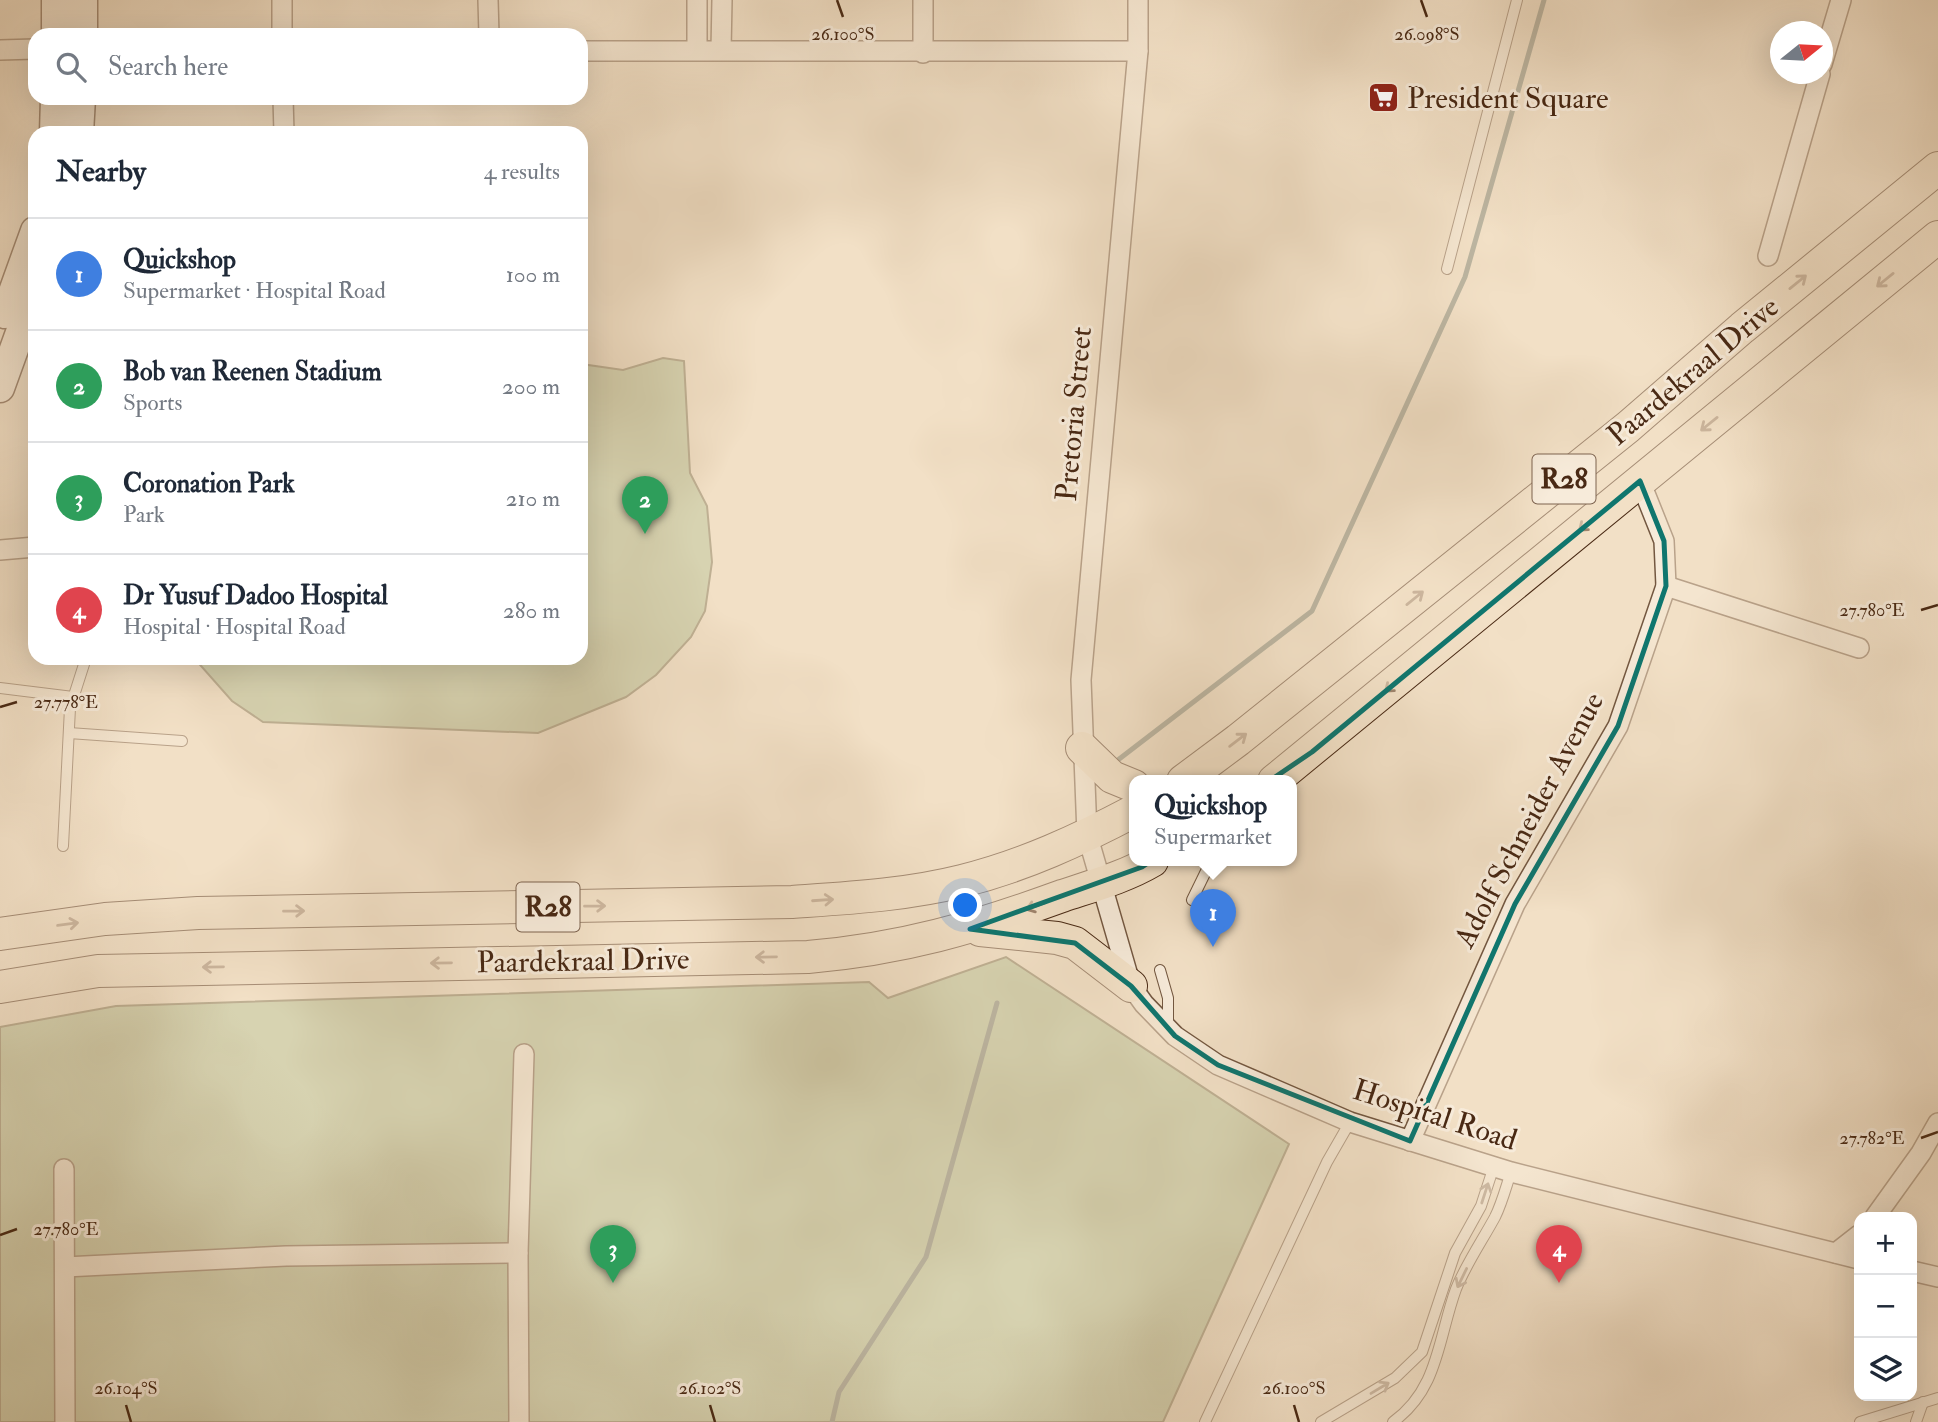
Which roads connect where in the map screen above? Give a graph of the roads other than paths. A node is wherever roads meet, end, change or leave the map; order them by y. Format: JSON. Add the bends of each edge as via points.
{"nodes":[{"id":1,"x":56,"y":0,"type":"edge"},
{"id":2,"x":83,"y":0,"type":"edge"},
{"id":3,"x":282,"y":0,"type":"edge"},
{"id":4,"x":488,"y":0,"type":"edge"},
{"id":5,"x":697,"y":0,"type":"edge"},
{"id":6,"x":722,"y":0,"type":"edge"},
{"id":7,"x":923,"y":0,"type":"edge"},
{"id":8,"x":1138,"y":0,"type":"edge"},
{"id":9,"x":1517,"y":0,"type":"edge"},
{"id":10,"x":1841,"y":0,"type":"edge"},
{"id":11,"x":1833,"y":27,"type":"edge"},
{"id":12,"x":56,"y":28,"type":"edge"},
{"id":13,"x":83,"y":28,"type":"edge"},
{"id":14,"x":282,"y":28,"type":"edge"},
{"id":15,"x":489,"y":28,"type":"edge"},
{"id":16,"x":28,"y":49,"type":"edge"},
{"id":17,"x":697,"y":49,"type":"junction"},
{"id":18,"x":0,"y":50,"type":"edge"},
{"id":19,"x":721,"y":50,"type":"junction"},
{"id":20,"x":588,"y":51,"type":"edge"},
{"id":21,"x":1138,"y":51,"type":"junction"},
{"id":22,"x":923,"y":53,"type":"junction"},
{"id":23,"x":1817,"y":84,"type":"edge"},
{"id":24,"x":55,"y":105,"type":"edge"},
{"id":25,"x":81,"y":105,"type":"edge"},
{"id":26,"x":283,"y":105,"type":"edge"},
{"id":27,"x":54,"y":126,"type":"edge"},
{"id":28,"x":79,"y":126,"type":"edge"},
{"id":29,"x":284,"y":126,"type":"edge"},
{"id":30,"x":1938,"y":168,"type":"edge"},
{"id":31,"x":1938,"y":237,"type":"edge"},
{"id":32,"x":1768,"y":256,"type":"dead end"},
{"id":33,"x":28,"y":259,"type":"edge"},
{"id":34,"x":1447,"y":269,"type":"dead end"},
{"id":35,"x":28,"y":304,"type":"edge"},
{"id":36,"x":4,"y":354,"type":"edge"},
{"id":37,"x":1640,"y":481,"type":"junction"},
{"id":38,"x":28,"y":548,"type":"edge"},
{"id":39,"x":0,"y":550,"type":"edge"},
{"id":40,"x":1666,"y":586,"type":"junction"},
{"id":41,"x":1859,"y":648,"type":"dead end"},
{"id":42,"x":84,"y":665,"type":"edge"},
{"id":43,"x":0,"y":688,"type":"edge"},
{"id":44,"x":73,"y":697,"type":"junction"},
{"id":45,"x":69,"y":733,"type":"junction"},
{"id":46,"x":182,"y":741,"type":"dead end"},
{"id":47,"x":1082,"y":748,"type":"junction"},
{"id":48,"x":1191,"y":775,"type":"edge"},
{"id":49,"x":1281,"y":775,"type":"edge"},
{"id":50,"x":1129,"y":784,"type":"edge"},
{"id":51,"x":1129,"y":813,"type":"edge"},
{"id":52,"x":1087,"y":834,"type":"junction"},
{"id":53,"x":63,"y":846,"type":"dead end"},
{"id":54,"x":1140,"y":866,"type":"edge"},
{"id":55,"x":1209,"y":866,"type":"edge"},
{"id":56,"x":1100,"y":883,"type":"junction"},
{"id":57,"x":1192,"y":900,"type":"dead end"},
{"id":58,"x":970,"y":929,"type":"junction"},
{"id":59,"x":0,"y":934,"type":"edge"},
{"id":60,"x":1160,"y":970,"type":"dead end"},
{"id":61,"x":1131,"y":986,"type":"junction"},
{"id":62,"x":0,"y":987,"type":"edge"},
{"id":63,"x":1168,"y":1029,"type":"junction"},
{"id":64,"x":524,"y":1054,"type":"dead end"},
{"id":65,"x":1350,"y":1122,"type":"junction"},
{"id":66,"x":1938,"y":1123,"type":"edge"},
{"id":67,"x":1410,"y":1141,"type":"junction"},
{"id":68,"x":64,"y":1169,"type":"dead end"},
{"id":69,"x":1502,"y":1169,"type":"junction"},
{"id":70,"x":1879,"y":1212,"type":"edge"},
{"id":71,"x":1854,"y":1239,"type":"edge"},
{"id":72,"x":518,"y":1253,"type":"junction"},
{"id":73,"x":1836,"y":1253,"type":"junction"},
{"id":74,"x":1854,"y":1258,"type":"edge"},
{"id":75,"x":65,"y":1267,"type":"junction"},
{"id":76,"x":1917,"y":1272,"type":"edge"},
{"id":77,"x":1938,"y":1277,"type":"edge"},
{"id":78,"x":1938,"y":1398,"type":"edge"},
{"id":79,"x":1923,"y":1402,"type":"junction"},
{"id":80,"x":65,"y":1422,"type":"edge"},
{"id":81,"x":519,"y":1422,"type":"edge"},
{"id":82,"x":1205,"y":1422,"type":"edge"},
{"id":83,"x":1321,"y":1422,"type":"edge"},
{"id":84,"x":1393,"y":1422,"type":"edge"},
{"id":85,"x":1860,"y":1422,"type":"edge"},
{"id":86,"x":1916,"y":1422,"type":"edge"}],
"edges":[{"from":1,"to":12,"type":"main road"},
{"from":2,"to":13,"type":"main road"},
{"from":3,"to":14,"type":"street"},
{"from":4,"to":15,"type":"street"},
{"from":5,"to":17,"type":"street"},
{"from":6,"to":19,"type":"street"},
{"from":7,"to":22,"type":"street"},
{"from":8,"to":21,"type":"street","name":"Pretoria Street"},
{"from":9,"to":34,"type":"lane"},
{"from":10,"to":11,"type":"street"},
{"from":16,"to":18,"type":"street"},
{"from":17,"to":19,"type":"street"},
{"from":17,"to":20,"type":"street"},
{"from":19,"to":22,"type":"street"},
{"from":21,"to":22,"type":"street"},
{"from":21,"to":47,"type":"street","name":"Pretoria Street","via":[[1086,610]]},
{"from":23,"to":32,"type":"street"},
{"from":24,"to":27,"type":"main road"},
{"from":25,"to":28,"type":"main road"},
{"from":26,"to":29,"type":"street"},
{"from":48,"to":30,"type":"main road","name":"Paardekraal Drive","number":"R28","one_way":true,"via":[[1628,427]]},
{"from":31,"to":37,"type":"main road","name":"Paardekraal Drive","number":"R28","one_way":true},
{"from":33,"to":36,"type":"main road"},
{"from":35,"to":36,"type":"main road"},
{"from":37,"to":40,"type":"street","name":"Adolf Schneider Avenue","via":[[1664,541]]},
{"from":37,"to":49,"type":"main road","name":"Paardekraal Drive","number":"R28","one_way":true},
{"from":38,"to":39,"type":"street"},
{"from":40,"to":41,"type":"street"},
{"from":40,"to":67,"type":"street","name":"Adolf Schneider Avenue","via":[[1618,726],[1515,904]]},
{"from":42,"to":44,"type":"lane"},
{"from":43,"to":44,"type":"lane"},
{"from":44,"to":45,"type":"lane"},
{"from":45,"to":46,"type":"lane"},
{"from":45,"to":53,"type":"lane"},
{"from":47,"to":50,"type":"main road","via":[[1112,777]]},
{"from":47,"to":52,"type":"street","name":"Pretoria Street"},
{"from":51,"to":52,"type":"main road","name":"Paardekraal Drive","number":"R28"},
{"from":52,"to":56,"type":"street","name":"Pretoria Street"},
{"from":59,"to":52,"type":"main road","name":"Paardekraal Drive","number":"R28","one_way":true,"via":[[105,919],[198,913],[868,897],[963,881],[1063,847]]},
{"from":54,"to":56,"type":"main road","name":"Paardekraal Drive","number":"R28"},
{"from":55,"to":57,"type":"lane"},
{"from":56,"to":58,"type":"main road","name":"Paardekraal Drive","number":"R28","one_way":true},
{"from":56,"to":61,"type":"street","name":"Hospital Road"},
{"from":58,"to":61,"type":"main road","via":[[1075,943]]},
{"from":58,"to":62,"type":"main road","name":"Paardekraal Drive","number":"R28","one_way":true,"via":[[885,948],[808,957],[98,971]]},
{"from":60,"to":63,"type":"lane","via":[[1168,998]]},
{"from":61,"to":63,"type":"street","name":"Hospital Road"},
{"from":63,"to":65,"type":"street","name":"Hospital Road","via":[[1218,1065]]},
{"from":64,"to":72,"type":"street"},
{"from":65,"to":67,"type":"street","name":"Hospital Road"},
{"from":65,"to":82,"type":"lane"},
{"from":66,"to":70,"type":"street"},
{"from":67,"to":69,"type":"street","name":"Hospital Road"},
{"from":68,"to":75,"type":"street"},
{"from":69,"to":73,"type":"street","name":"Hospital Road"},
{"from":83,"to":69,"type":"lane","one_way":true,"via":[[1395,1378],[1422,1352],[1455,1253]]},
{"from":69,"to":84,"type":"lane","one_way":true,"via":[[1496,1214],[1457,1288],[1436,1366],[1408,1411]]},
{"from":71,"to":73,"type":"street"},
{"from":72,"to":75,"type":"street","via":[[286,1256]]},
{"from":72,"to":81,"type":"street"},
{"from":73,"to":74,"type":"street","name":"Hospital Road"},
{"from":75,"to":80,"type":"street"},
{"from":76,"to":77,"type":"street"},
{"from":78,"to":79,"type":"lane"},
{"from":79,"to":85,"type":"lane"},
{"from":79,"to":86,"type":"lane"}]}
